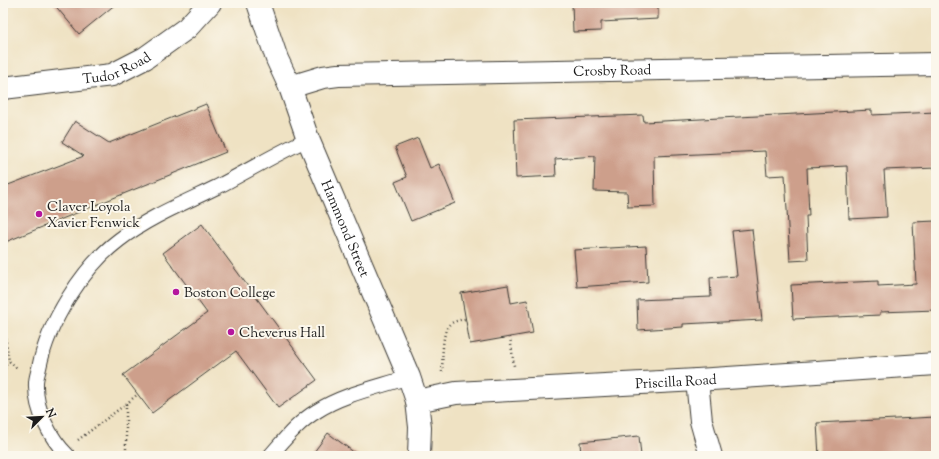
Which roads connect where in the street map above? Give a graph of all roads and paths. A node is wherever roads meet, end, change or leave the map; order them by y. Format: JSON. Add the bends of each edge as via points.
{"nodes":[{"id":1,"x":210,"y":3,"type":"edge"},
{"id":2,"x":258,"y":3,"type":"edge"},
{"id":3,"x":936,"y":64,"type":"edge"},
{"id":4,"x":290,"y":87,"type":"junction"},
{"id":5,"x":3,"y":88,"type":"edge"},
{"id":6,"x":308,"y":139,"type":"junction"},
{"id":7,"x":465,"y":319,"type":"dead end"},
{"id":8,"x":3,"y":322,"type":"edge"},
{"id":9,"x":510,"y":337,"type":"dead end"},
{"id":10,"x":9,"y":361,"type":"junction"},
{"id":11,"x":936,"y":364,"type":"edge"},
{"id":12,"x":514,"y":367,"type":"dead end"},
{"id":13,"x":20,"y":370,"type":"dead end"},
{"id":14,"x":3,"y":372,"type":"edge"},
{"id":15,"x":442,"y":372,"type":"dead end"},
{"id":16,"x":409,"y":377,"type":"junction"},
{"id":17,"x":698,"y":380,"type":"junction"},
{"id":18,"x":138,"y":394,"type":"dead end"},
{"id":19,"x":417,"y":401,"type":"junction"},
{"id":20,"x":126,"y":404,"type":"junction"},
{"id":21,"x":71,"y":450,"type":"edge"},
{"id":22,"x":126,"y":456,"type":"edge"},
{"id":23,"x":270,"y":456,"type":"edge"},
{"id":24,"x":419,"y":456,"type":"edge"},
{"id":25,"x":711,"y":456,"type":"edge"}],
"edges":[{"from":1,"to":5,"type":"street","name":"Tudor Road","via":[[187,28],[145,58],[112,75]]},
{"from":2,"to":4,"type":"street","name":"Hammond Street","via":[[277,59]]},
{"from":3,"to":4,"type":"street","name":"Crosby Road","via":[[338,75]]},
{"from":4,"to":6,"type":"street","name":"Hammond Street"},
{"from":6,"to":16,"type":"street","name":"Hammond Street"},
{"from":6,"to":21,"type":"lane","via":[[142,225],[119,240],[97,260],[76,287],[48,339],[40,360],[36,383],[38,405],[46,424],[57,444]]},
{"from":7,"to":15,"type":"path","via":[[449,325],[445,331]]},
{"from":8,"to":10,"type":"path"},
{"from":9,"to":12,"type":"path"},
{"from":10,"to":13,"type":"path"},
{"from":10,"to":14,"type":"path"},
{"from":11,"to":17,"type":"street","name":"Priscilla Road"},
{"from":16,"to":19,"type":"street","name":"Hammond Street"},
{"from":16,"to":23,"type":"lane","via":[[334,402],[316,411],[298,425]]},
{"from":17,"to":19,"type":"street","name":"Priscilla Road","via":[[456,393]]},
{"from":17,"to":25,"type":"street","via":[[701,421]]},
{"from":18,"to":20,"type":"path"},
{"from":19,"to":24,"type":"street","name":"Hammond Street","via":[[420,427]]},
{"from":20,"to":21,"type":"path"},
{"from":20,"to":22,"type":"path"}]}
